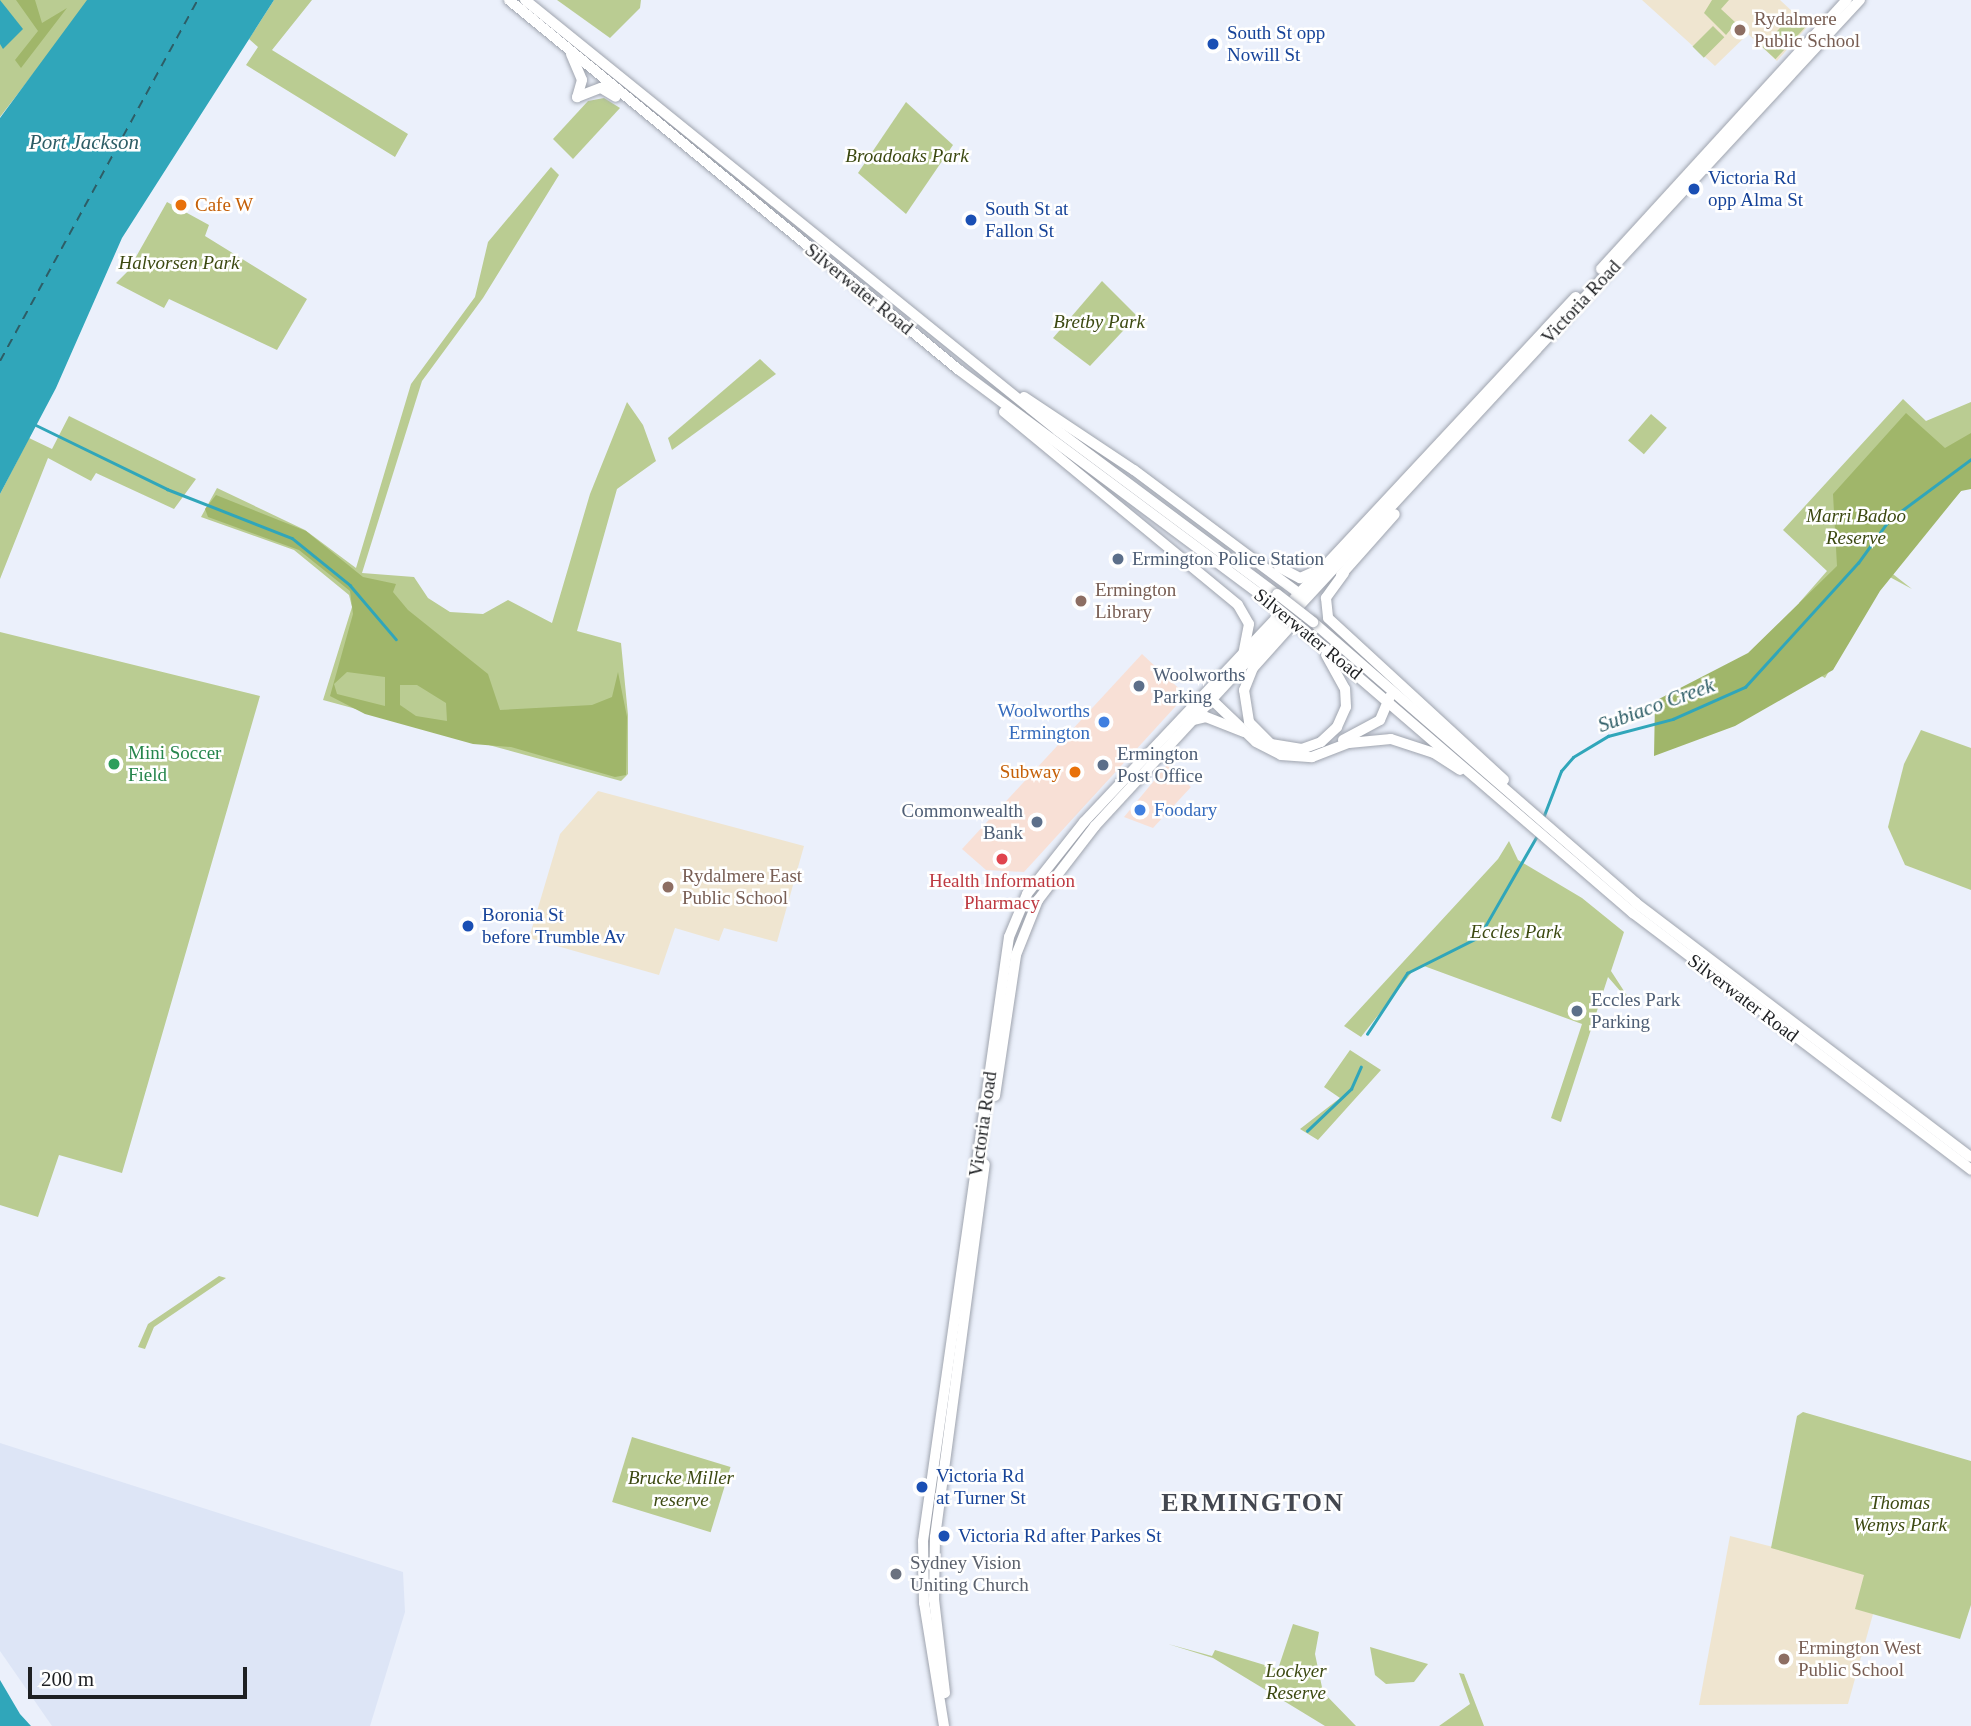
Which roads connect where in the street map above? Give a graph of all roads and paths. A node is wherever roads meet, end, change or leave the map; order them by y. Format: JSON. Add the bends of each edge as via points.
{"nodes":[{"id":1,"x":509,"y":0,"type":"edge"},
{"id":2,"x":525,"y":0,"type":"edge"},
{"id":3,"x":1847,"y":0,"type":"edge"},
{"id":4,"x":1860,"y":0,"type":"edge"},
{"id":5,"x":568,"y":48,"type":"junction"},
{"id":6,"x":672,"y":136,"type":"junction"},
{"id":7,"x":1523,"y":364,"type":"junction"},
{"id":8,"x":958,"y":370,"type":"junction"},
{"id":9,"x":997,"y":382,"type":"junction"},
{"id":10,"x":1457,"y":421,"type":"junction"},
{"id":11,"x":1430,"y":467,"type":"junction"},
{"id":12,"x":1260,"y":561,"type":"junction"},
{"id":13,"x":1325,"y":566,"type":"junction"},
{"id":14,"x":1344,"y":573,"type":"junction"},
{"id":15,"x":1274,"y":598,"type":"junction"},
{"id":16,"x":1302,"y":601,"type":"junction"},
{"id":17,"x":1282,"y":624,"type":"junction"},
{"id":18,"x":1309,"y":626,"type":"junction"},
{"id":19,"x":1243,"y":656,"type":"junction"},
{"id":20,"x":1381,"y":677,"type":"junction"},
{"id":21,"x":1210,"y":697,"type":"junction"},
{"id":22,"x":1389,"y":702,"type":"junction"},
{"id":23,"x":1191,"y":722,"type":"junction"},
{"id":24,"x":1245,"y":732,"type":"junction"},
{"id":25,"x":1455,"y":750,"type":"junction"},
{"id":26,"x":1323,"y":753,"type":"junction"},
{"id":27,"x":1602,"y":881,"type":"junction"},
{"id":28,"x":1971,"y":1157,"type":"edge"},
{"id":29,"x":1971,"y":1170,"type":"edge"},
{"id":30,"x":944,"y":1726,"type":"edge"},
{"id":31,"x":950,"y":1726,"type":"edge"}],
"edges":[{"from":1,"to":5,"type":"highway","name":"Silverwater Road"},
{"from":2,"to":9,"type":"highway","name":"Silverwater Road"},
{"from":3,"to":10,"type":"highway","name":"Victoria Road"},
{"from":4,"to":7,"type":"highway","name":"Victoria Road"},
{"from":5,"to":6,"type":"highway","name":"Silverwater Road"},
{"from":5,"to":6,"type":"highway","via":[[581,73],[578,97],[594,88],[607,90]]},
{"from":6,"to":8,"type":"highway","name":"Silverwater Road"},
{"from":7,"to":10,"type":"highway"},
{"from":7,"to":11,"type":"highway","name":"Victoria Road"},
{"from":8,"to":15,"type":"highway","name":"Silverwater Road"},
{"from":8,"to":19,"type":"highway","via":[[1238,605],[1248,624]]},
{"from":9,"to":12,"type":"highway","via":[[1095,443]]},
{"from":9,"to":15,"type":"highway","name":"Silverwater Road"},
{"from":10,"to":13,"type":"highway","name":"Victoria Road"},
{"from":11,"to":14,"type":"highway"},
{"from":11,"to":16,"type":"highway","name":"Victoria Road"},
{"from":12,"to":13,"type":"highway","via":[[1300,578]]},
{"from":12,"to":16,"type":"highway"},
{"from":13,"to":16,"type":"highway","name":"Victoria Road"},
{"from":14,"to":16,"type":"highway"},
{"from":14,"to":25,"type":"highway","via":[[1326,598],[1328,618]]},
{"from":15,"to":18,"type":"highway","name":"Silverwater Road","bridge":true},
{"from":17,"to":18,"type":"highway","via":[[1253,668],[1243,702],[1255,731],[1270,744],[1291,749],[1312,746],[1330,735],[1346,707],[1336,667]]},
{"from":17,"to":19,"type":"highway","name":"Victoria Road"},
{"from":17,"to":21,"type":"highway","name":"Victoria Road"},
{"from":18,"to":20,"type":"highway","name":"Silverwater Road"},
{"from":18,"to":22,"type":"highway","name":"Silverwater Road"},
{"from":19,"to":21,"type":"highway","name":"Victoria Road"},
{"from":20,"to":22,"type":"highway"},
{"from":20,"to":25,"type":"highway","name":"Silverwater Road"},
{"from":21,"to":23,"type":"highway","name":"Victoria Road"},
{"from":21,"to":24,"type":"highway"},
{"from":21,"to":30,"type":"highway","name":"Victoria Road","via":[[1084,822],[1027,894],[1009,937],[923,1541],[924,1603]]},
{"from":22,"to":25,"type":"highway","name":"Silverwater Road"},
{"from":22,"to":26,"type":"highway","via":[[1380,720]]},
{"from":23,"to":24,"type":"highway","via":[[1206,717]]},
{"from":23,"to":31,"type":"highway","name":"Victoria Road","via":[[1070,856],[1038,900],[1018,943],[934,1536],[934,1602]]},
{"from":24,"to":26,"type":"highway","via":[[1281,755]]},
{"from":25,"to":26,"type":"highway","via":[[1391,739],[1356,741]]},
{"from":25,"to":27,"type":"highway","name":"Silverwater Road","via":[[1524,806]]},
{"from":25,"to":27,"type":"highway","name":"Silverwater Road","via":[[1484,783]]},
{"from":27,"to":28,"type":"highway","name":"Silverwater Road"},
{"from":27,"to":29,"type":"highway","name":"Silverwater Road"}]}
